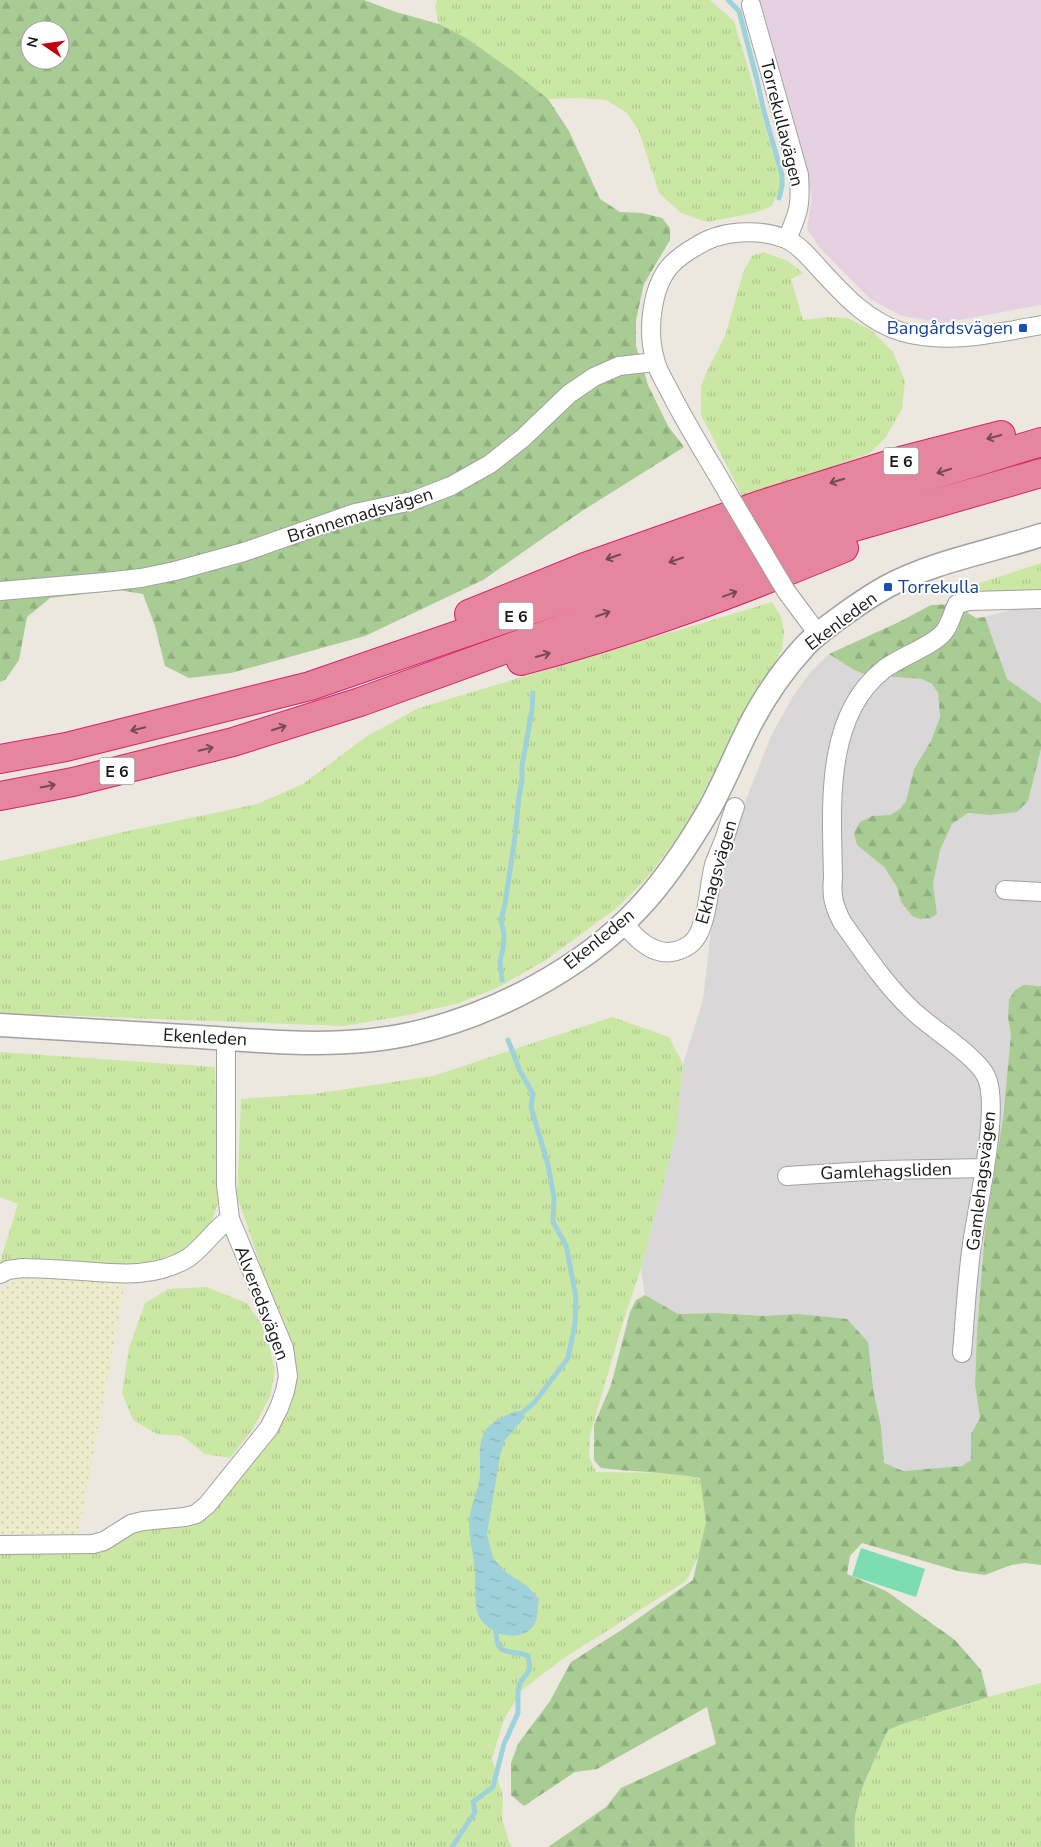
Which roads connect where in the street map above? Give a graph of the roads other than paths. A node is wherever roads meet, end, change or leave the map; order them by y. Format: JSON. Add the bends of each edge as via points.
{"nodes":[{"id":1,"x":751,"y":5,"type":"dead end"},
{"id":2,"x":787,"y":240,"type":"junction"},
{"id":3,"x":1041,"y":325,"type":"edge"},
{"id":4,"x":655,"y":362,"type":"junction"},
{"id":5,"x":1041,"y":424,"type":"edge"},
{"id":6,"x":1041,"y":442,"type":"edge"},
{"id":7,"x":1041,"y":473,"type":"edge"},
{"id":8,"x":1041,"y":535,"type":"edge"},
{"id":9,"x":0,"y":591,"type":"edge"},
{"id":10,"x":1041,"y":599,"type":"edge"},
{"id":11,"x":818,"y":634,"type":"junction"},
{"id":12,"x":310,"y":686,"type":"junction"},
{"id":13,"x":0,"y":759,"type":"edge"},
{"id":14,"x":0,"y":796,"type":"edge"},
{"id":15,"x":735,"y":806,"type":"dead end"},
{"id":16,"x":1005,"y":890,"type":"dead end"},
{"id":17,"x":1041,"y":892,"type":"edge"},
{"id":18,"x":624,"y":922,"type":"junction"},
{"id":19,"x":0,"y":1025,"type":"edge"},
{"id":20,"x":226,"y":1039,"type":"junction"},
{"id":21,"x":985,"y":1168,"type":"junction"},
{"id":22,"x":787,"y":1176,"type":"dead end"},
{"id":23,"x":230,"y":1219,"type":"junction"},
{"id":24,"x":0,"y":1274,"type":"edge"},
{"id":25,"x":962,"y":1353,"type":"dead end"},
{"id":26,"x":0,"y":1545,"type":"edge"}],
"edges":[{"from":1,"to":2,"type":"street","name":"Torrekullavägen","via":[[799,175],[800,201]]},
{"from":2,"to":3,"type":"street","via":[[801,249],[859,310],[904,333],[926,337],[967,336]]},
{"from":2,"to":4,"type":"street","via":[[760,232],[721,236],[702,242],[670,266],[652,314],[651,344]]},
{"from":4,"to":9,"type":"street","name":"Brännemadsvägen","via":[[619,366],[594,377],[569,394],[490,464],[451,486],[412,501],[354,513],[244,552],[175,571],[141,578]]},
{"from":4,"to":11,"type":"street","bridge":true,"via":[[677,407],[786,592]]},
{"from":5,"to":12,"type":"highway","number":"E 6","one_way":true,"via":[[891,464],[763,504],[585,567],[465,616]]},
{"from":6,"to":12,"type":"highway","number":"E 6","one_way":true,"via":[[833,506]]},
{"from":14,"to":7,"type":"highway","number":"E 6","one_way":true,"via":[[72,782],[233,742],[360,702],[840,531]]},
{"from":8,"to":11,"type":"street","name":"Ekenleden","via":[[941,565],[888,586]]},
{"from":10,"to":21,"type":"street","name":"Gamlehagsvägen","via":[[957,604],[944,632],[881,671],[863,690],[852,710],[845,727],[833,786],[833,902],[842,922],[894,992],[986,1075],[991,1106]]},
{"from":11,"to":18,"type":"street","name":"Ekenleden","via":[[769,693],[682,853],[658,886]]},
{"from":12,"to":13,"type":"highway","number":"E 6","one_way":true,"via":[[75,744]]},
{"from":15,"to":18,"type":"street","name":"Ekhagsvägen","via":[[715,863],[703,924],[689,946],[676,952],[652,950],[639,941]]},
{"from":16,"to":17,"type":"street"},
{"from":18,"to":20,"type":"street","name":"Ekenleden","via":[[590,951],[555,974],[484,1012],[450,1024],[363,1041],[311,1043]]},
{"from":19,"to":20,"type":"street","name":"Ekenleden"},
{"from":20,"to":23,"type":"street","name":"Alveredsvägen","via":[[226,1185]]},
{"from":21,"to":22,"type":"street","name":"Gamlehagsliden"},
{"from":21,"to":25,"type":"street","name":"Gamlehagsvägen","via":[[972,1246]]},
{"from":23,"to":24,"type":"street","name":"Alveredsvägen","via":[[188,1258],[154,1271],[128,1275],[22,1268]]},
{"from":23,"to":26,"type":"street","name":"Alveredsvägen","via":[[284,1348],[288,1376],[279,1408],[269,1428],[218,1494],[196,1514],[131,1524],[93,1544]]}]}
